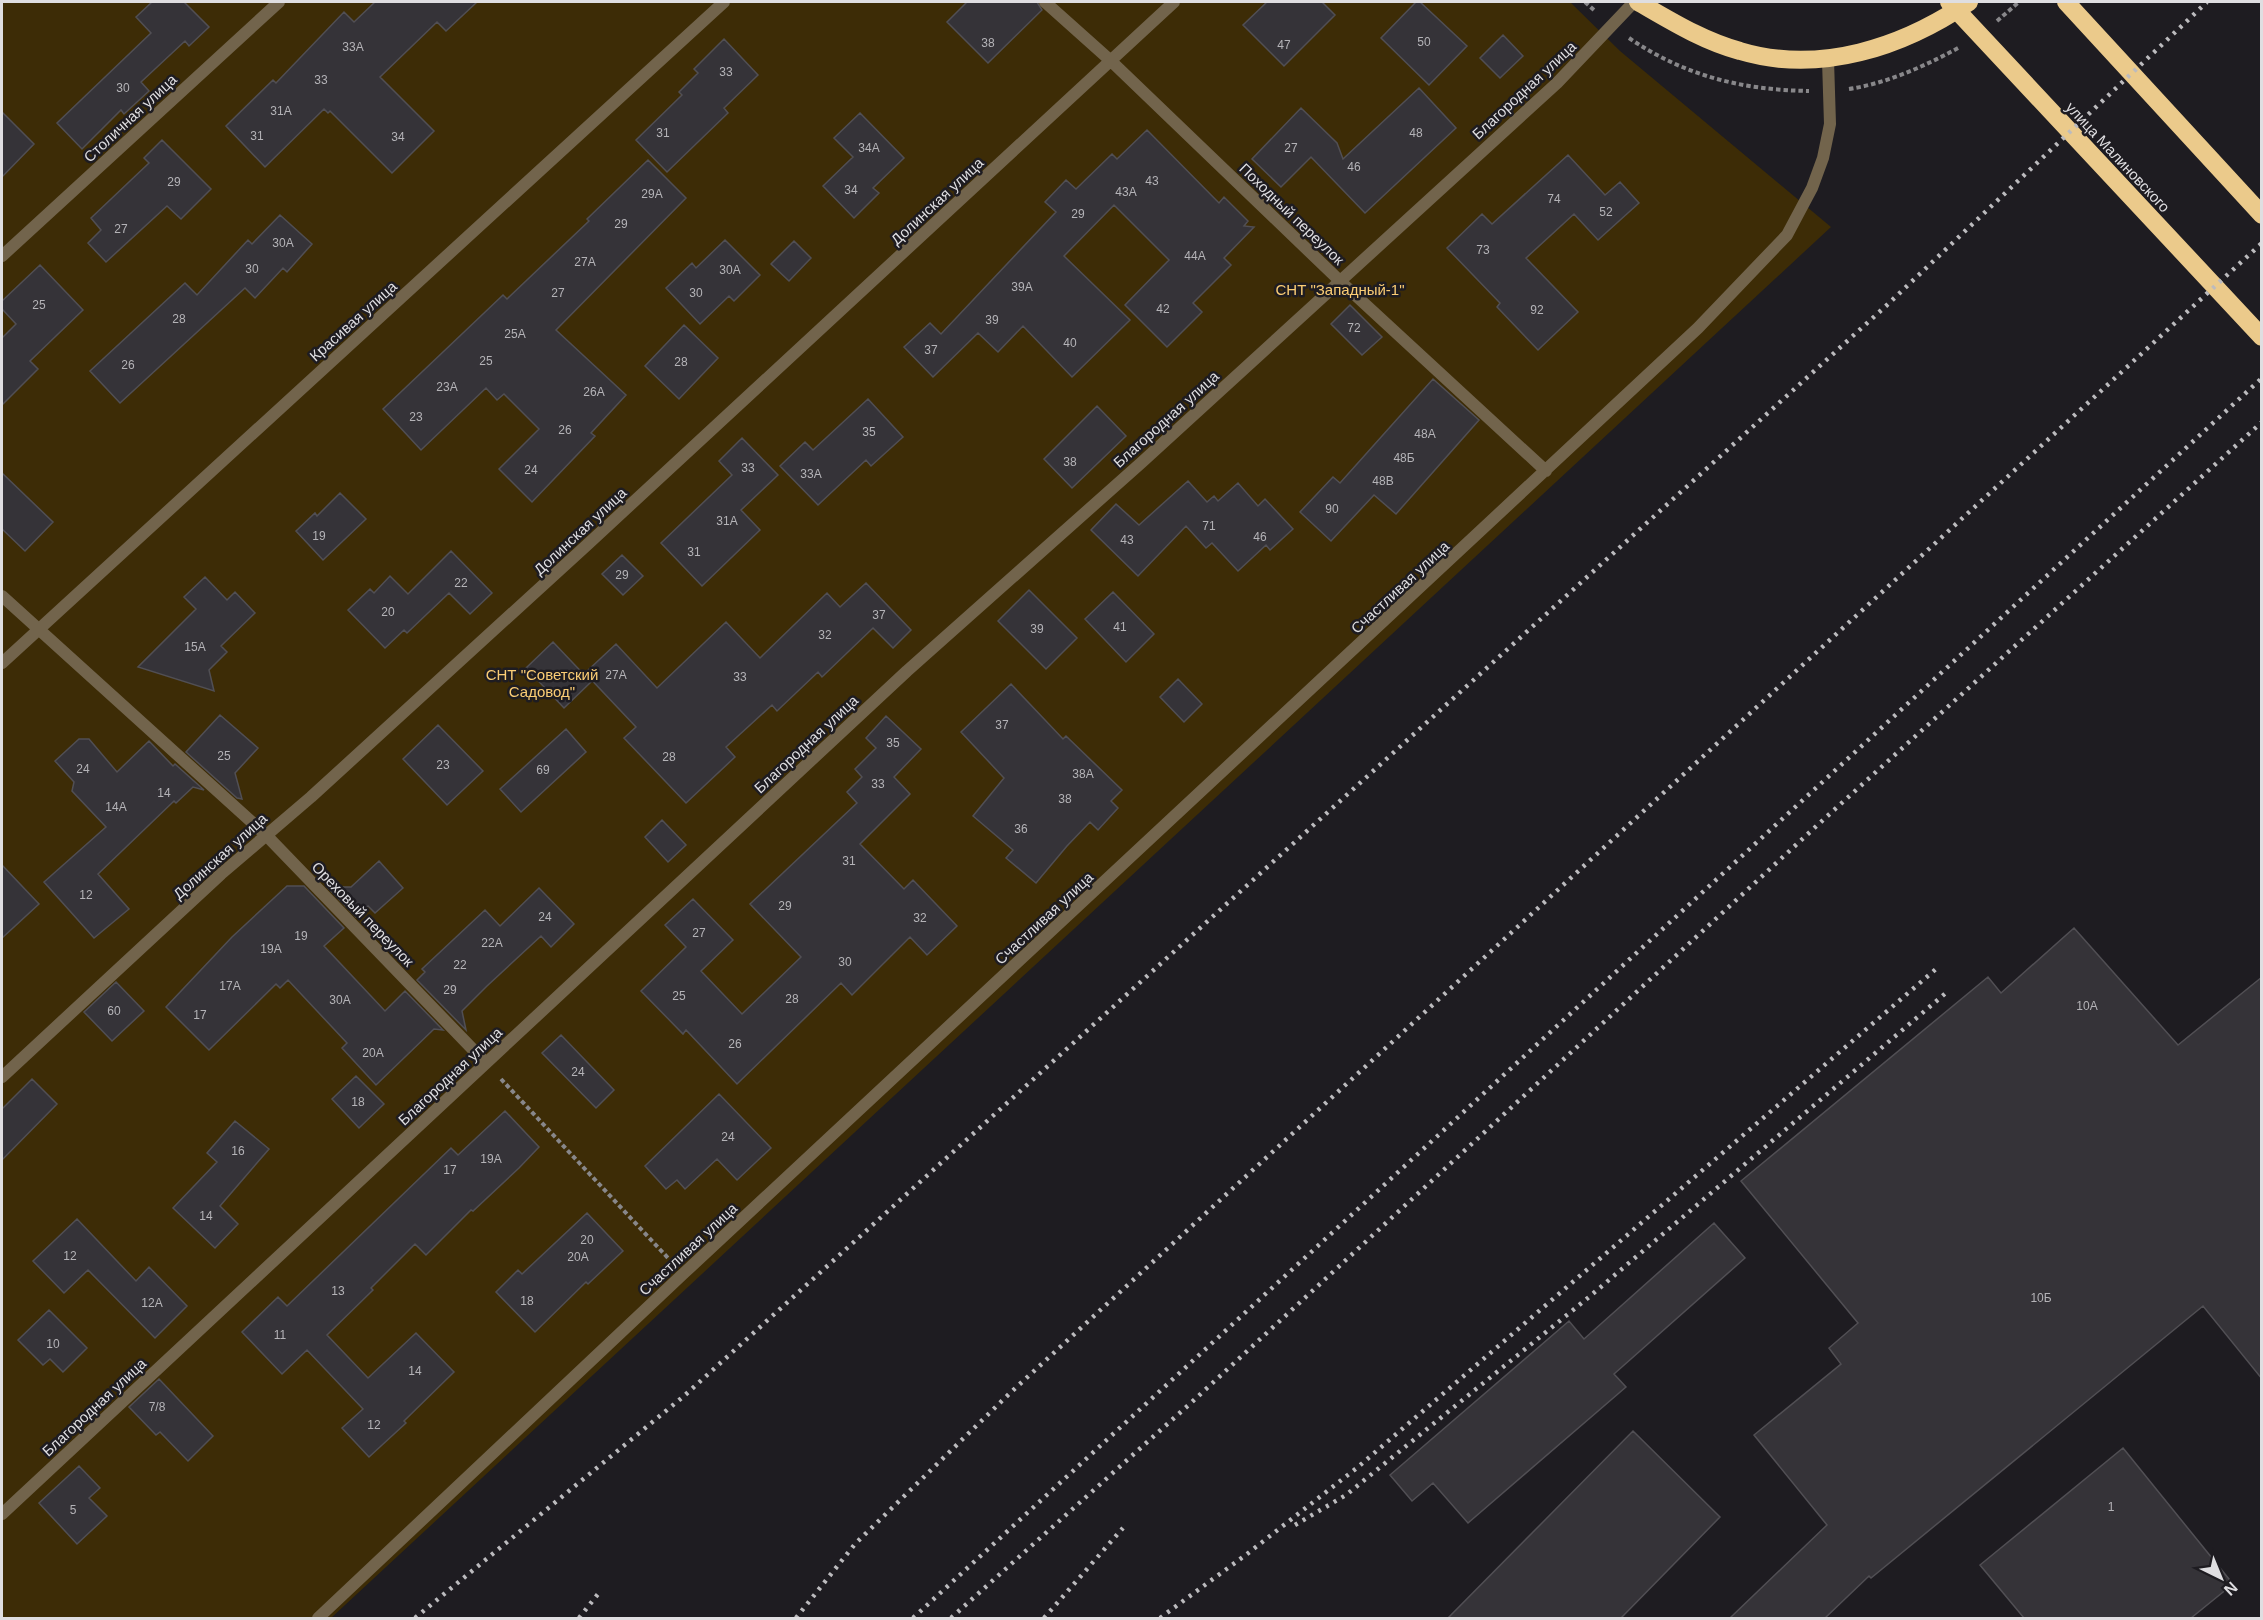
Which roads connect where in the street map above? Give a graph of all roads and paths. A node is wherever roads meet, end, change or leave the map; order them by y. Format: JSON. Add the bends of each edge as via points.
{"nodes":[{"id":1,"x":279,"y":2,"type":"edge"},
{"id":2,"x":724,"y":2,"type":"edge"},
{"id":3,"x":1045,"y":2,"type":"edge"},
{"id":4,"x":1174,"y":2,"type":"edge"},
{"id":5,"x":1636,"y":2,"type":"edge"},
{"id":6,"x":1948,"y":2,"type":"edge"},
{"id":7,"x":1969,"y":2,"type":"edge"},
{"id":8,"x":2019,"y":2,"type":"edge"},
{"id":9,"x":2066,"y":2,"type":"edge"},
{"id":10,"x":1995,"y":22,"type":"dead end"},
{"id":11,"x":1968,"y":43,"type":"dead end"},
{"id":12,"x":1828,"y":60,"type":"junction"},
{"id":13,"x":1111,"y":61,"type":"junction"},
{"id":14,"x":1830,"y":92,"type":"junction"},
{"id":15,"x":2262,"y":215,"type":"edge"},
{"id":16,"x":2,"y":256,"type":"edge"},
{"id":17,"x":1340,"y":281,"type":"junction"},
{"id":18,"x":2262,"y":337,"type":"edge"},
{"id":19,"x":1546,"y":471,"type":"junction"},
{"id":20,"x":2,"y":596,"type":"edge"},
{"id":21,"x":38,"y":630,"type":"junction"},
{"id":22,"x":2,"y":663,"type":"edge"},
{"id":23,"x":266,"y":835,"type":"junction"},
{"id":24,"x":486,"y":1063,"type":"junction"},
{"id":25,"x":2,"y":1077,"type":"edge"},
{"id":26,"x":683,"y":1274,"type":"junction"},
{"id":27,"x":2,"y":1514,"type":"edge"},
{"id":28,"x":318,"y":1618,"type":"edge"}],
"edges":[{"from":1,"to":16,"type":"street","name":"Столичная улица"},
{"from":2,"to":21,"type":"street","name":"Красивая улица"},
{"from":3,"to":13,"type":"street","name":"Походный переулок"},
{"from":4,"to":13,"type":"street","name":"Долинская улица"},
{"from":5,"to":12,"type":"highway","via":[[1689,32],[1741,52]]},
{"from":5,"to":17,"type":"street","name":"Благородная улица","via":[[1557,83]]},
{"from":6,"to":18,"type":"highway","name":"улица Малиновского"},
{"from":7,"to":12,"type":"highway","via":[[1947,17],[1872,50]]},
{"from":8,"to":10,"type":"path"},
{"from":9,"to":15,"type":"highway"},
{"from":11,"to":14,"type":"path","via":[[1904,74]]},
{"from":12,"to":14,"type":"street","name":"Счастливая улица"},
{"from":13,"to":17,"type":"street","name":"Походный переулок"},
{"from":13,"to":23,"type":"street","name":"Долинская улица","via":[[597,536]]},
{"from":14,"to":19,"type":"street","name":"Счастливая улица","via":[[1830,124],[1823,158],[1787,235],[1698,328]]},
{"from":17,"to":19,"type":"street","name":"Походный переулок"},
{"from":17,"to":24,"type":"street","name":"Благородная улица","via":[[898,679]]},
{"from":19,"to":26,"type":"street","name":"Счастливая улица"},
{"from":20,"to":21,"type":"street","name":"Ореховый переулок"},
{"from":21,"to":22,"type":"street","name":"Красивая улица"},
{"from":21,"to":23,"type":"street","name":"Ореховый переулок"},
{"from":23,"to":24,"type":"street","name":"Ореховый переулок"},
{"from":23,"to":25,"type":"street","name":"Долинская улица"},
{"from":24,"to":26,"type":"path"},
{"from":24,"to":27,"type":"street","name":"Благородная улица"},
{"from":26,"to":28,"type":"street","name":"Счастливая улица"}]}
